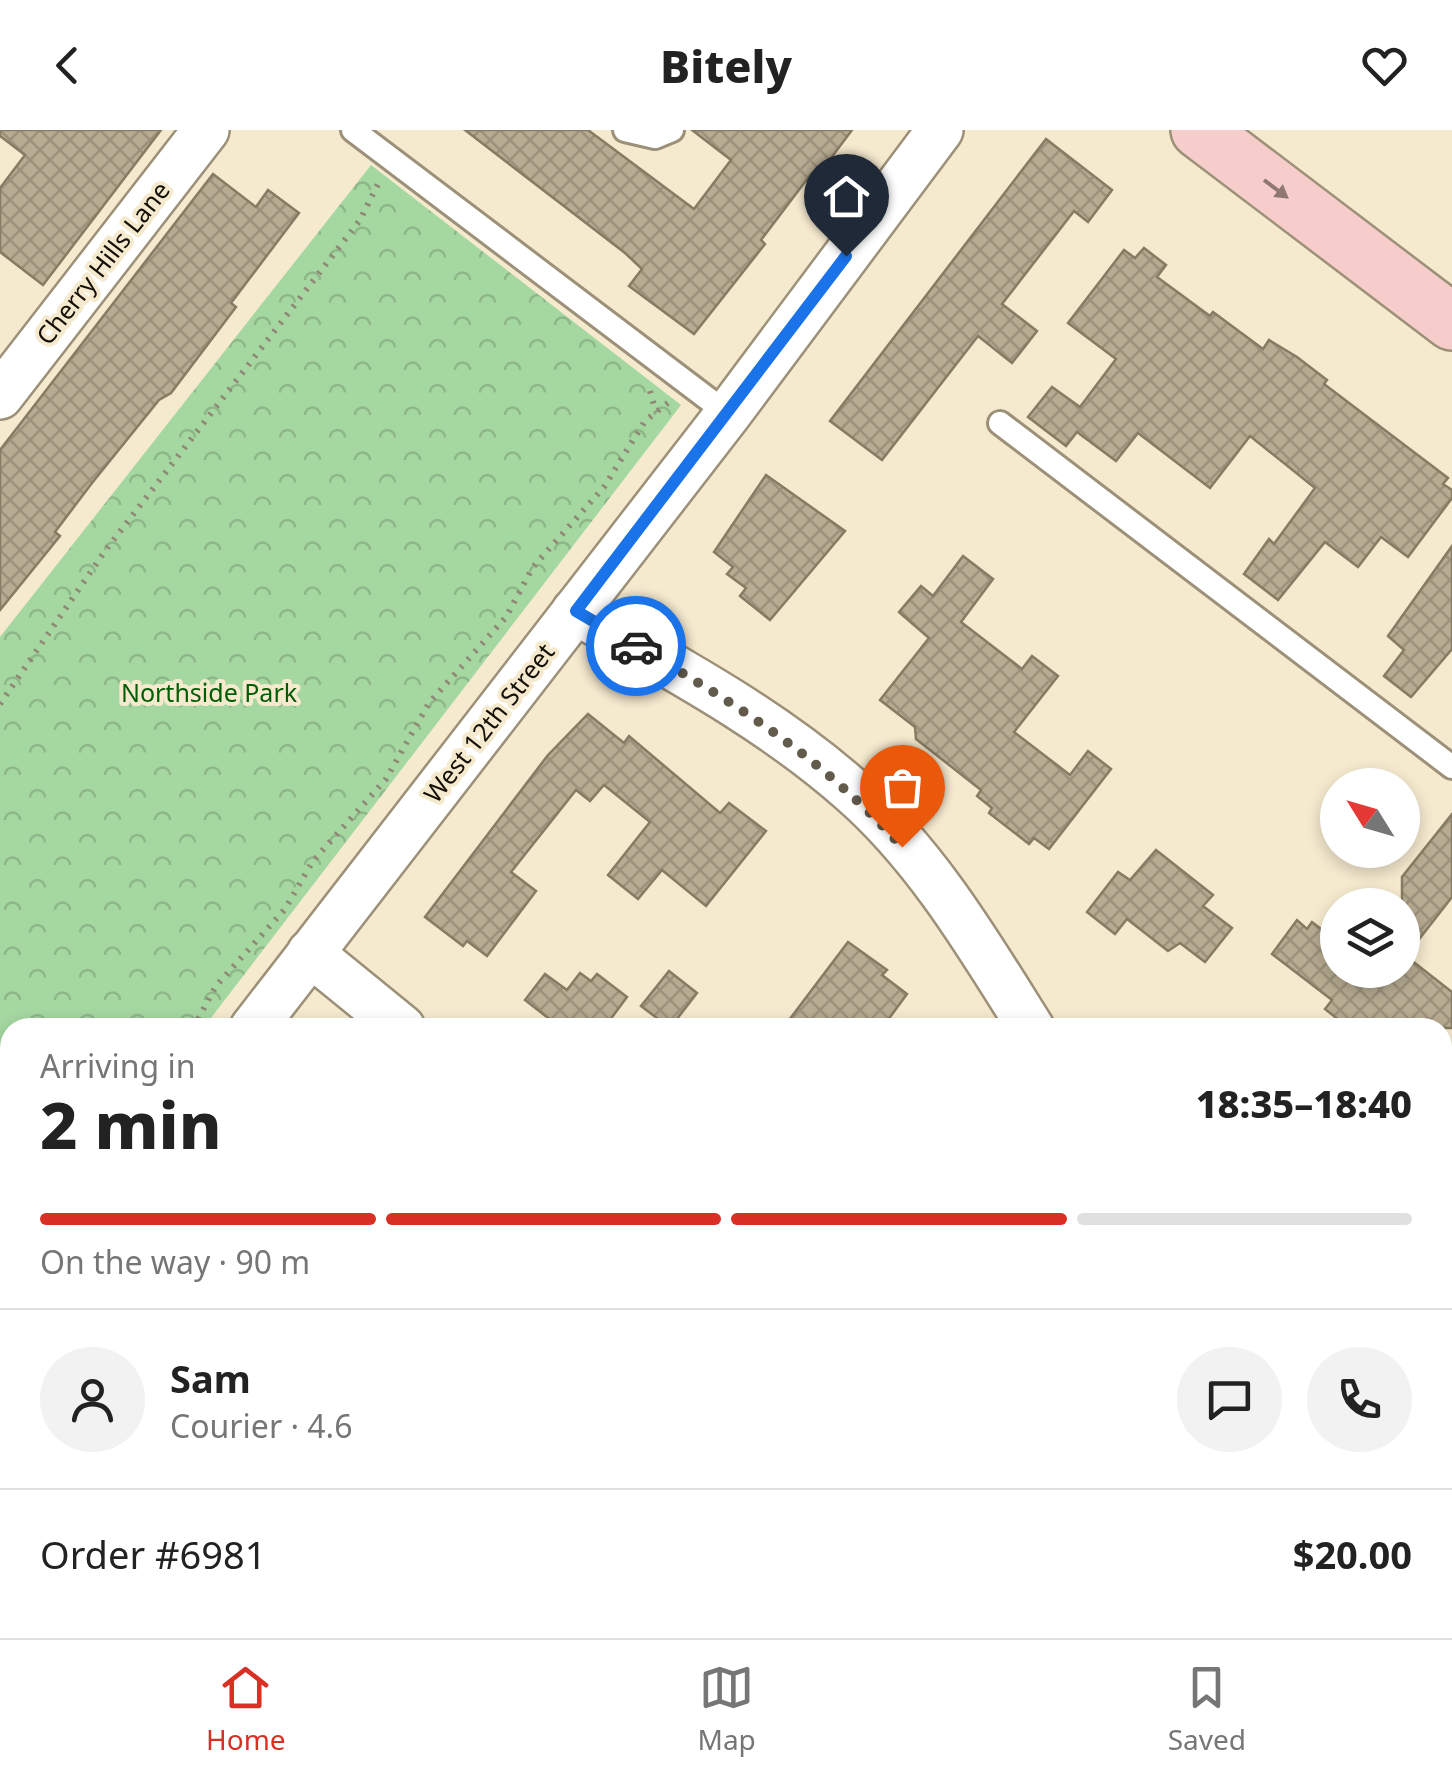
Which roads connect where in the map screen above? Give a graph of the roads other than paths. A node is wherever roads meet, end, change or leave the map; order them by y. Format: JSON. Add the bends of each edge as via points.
{"nodes":[{"id":1,"x":206,"y":130,"type":"edge"},
{"id":2,"x":354,"y":130,"type":"edge"},
{"id":3,"x":625,"y":130,"type":"edge"},
{"id":4,"x":672,"y":130,"type":"edge"},
{"id":5,"x":940,"y":130,"type":"edge"},
{"id":6,"x":1198,"y":130,"type":"edge"},
{"id":7,"x":1452,"y":322,"type":"edge"},
{"id":8,"x":0,"y":396,"type":"edge"},
{"id":9,"x":728,"y":414,"type":"junction"},
{"id":10,"x":1000,"y":423,"type":"dead end"},
{"id":11,"x":576,"y":611,"type":"junction"},
{"id":12,"x":1452,"y":767,"type":"edge"},
{"id":13,"x":310,"y":953,"type":"junction"},
{"id":14,"x":261,"y":1018,"type":"edge"},
{"id":15,"x":390,"y":1018,"type":"edge"},
{"id":16,"x":1026,"y":1018,"type":"edge"}],
"edges":[{"from":1,"to":8,"type":"street","name":"Cherry Hills Lane"},
{"from":2,"to":9,"type":"lane"},
{"from":3,"to":4,"type":"lane","via":[[656,138]]},
{"from":5,"to":9,"type":"street","name":"West 12th Street"},
{"from":6,"to":7,"type":"main road","one_way":true},
{"from":9,"to":11,"type":"street","name":"West 12th Street"},
{"from":10,"to":12,"type":"lane"},
{"from":11,"to":13,"type":"street","name":"West 12th Street"},
{"from":11,"to":16,"type":"street","via":[[750,712],[854,792],[951,902]]},
{"from":13,"to":14,"type":"street","name":"West 12th Street"},
{"from":13,"to":15,"type":"street"}]}
